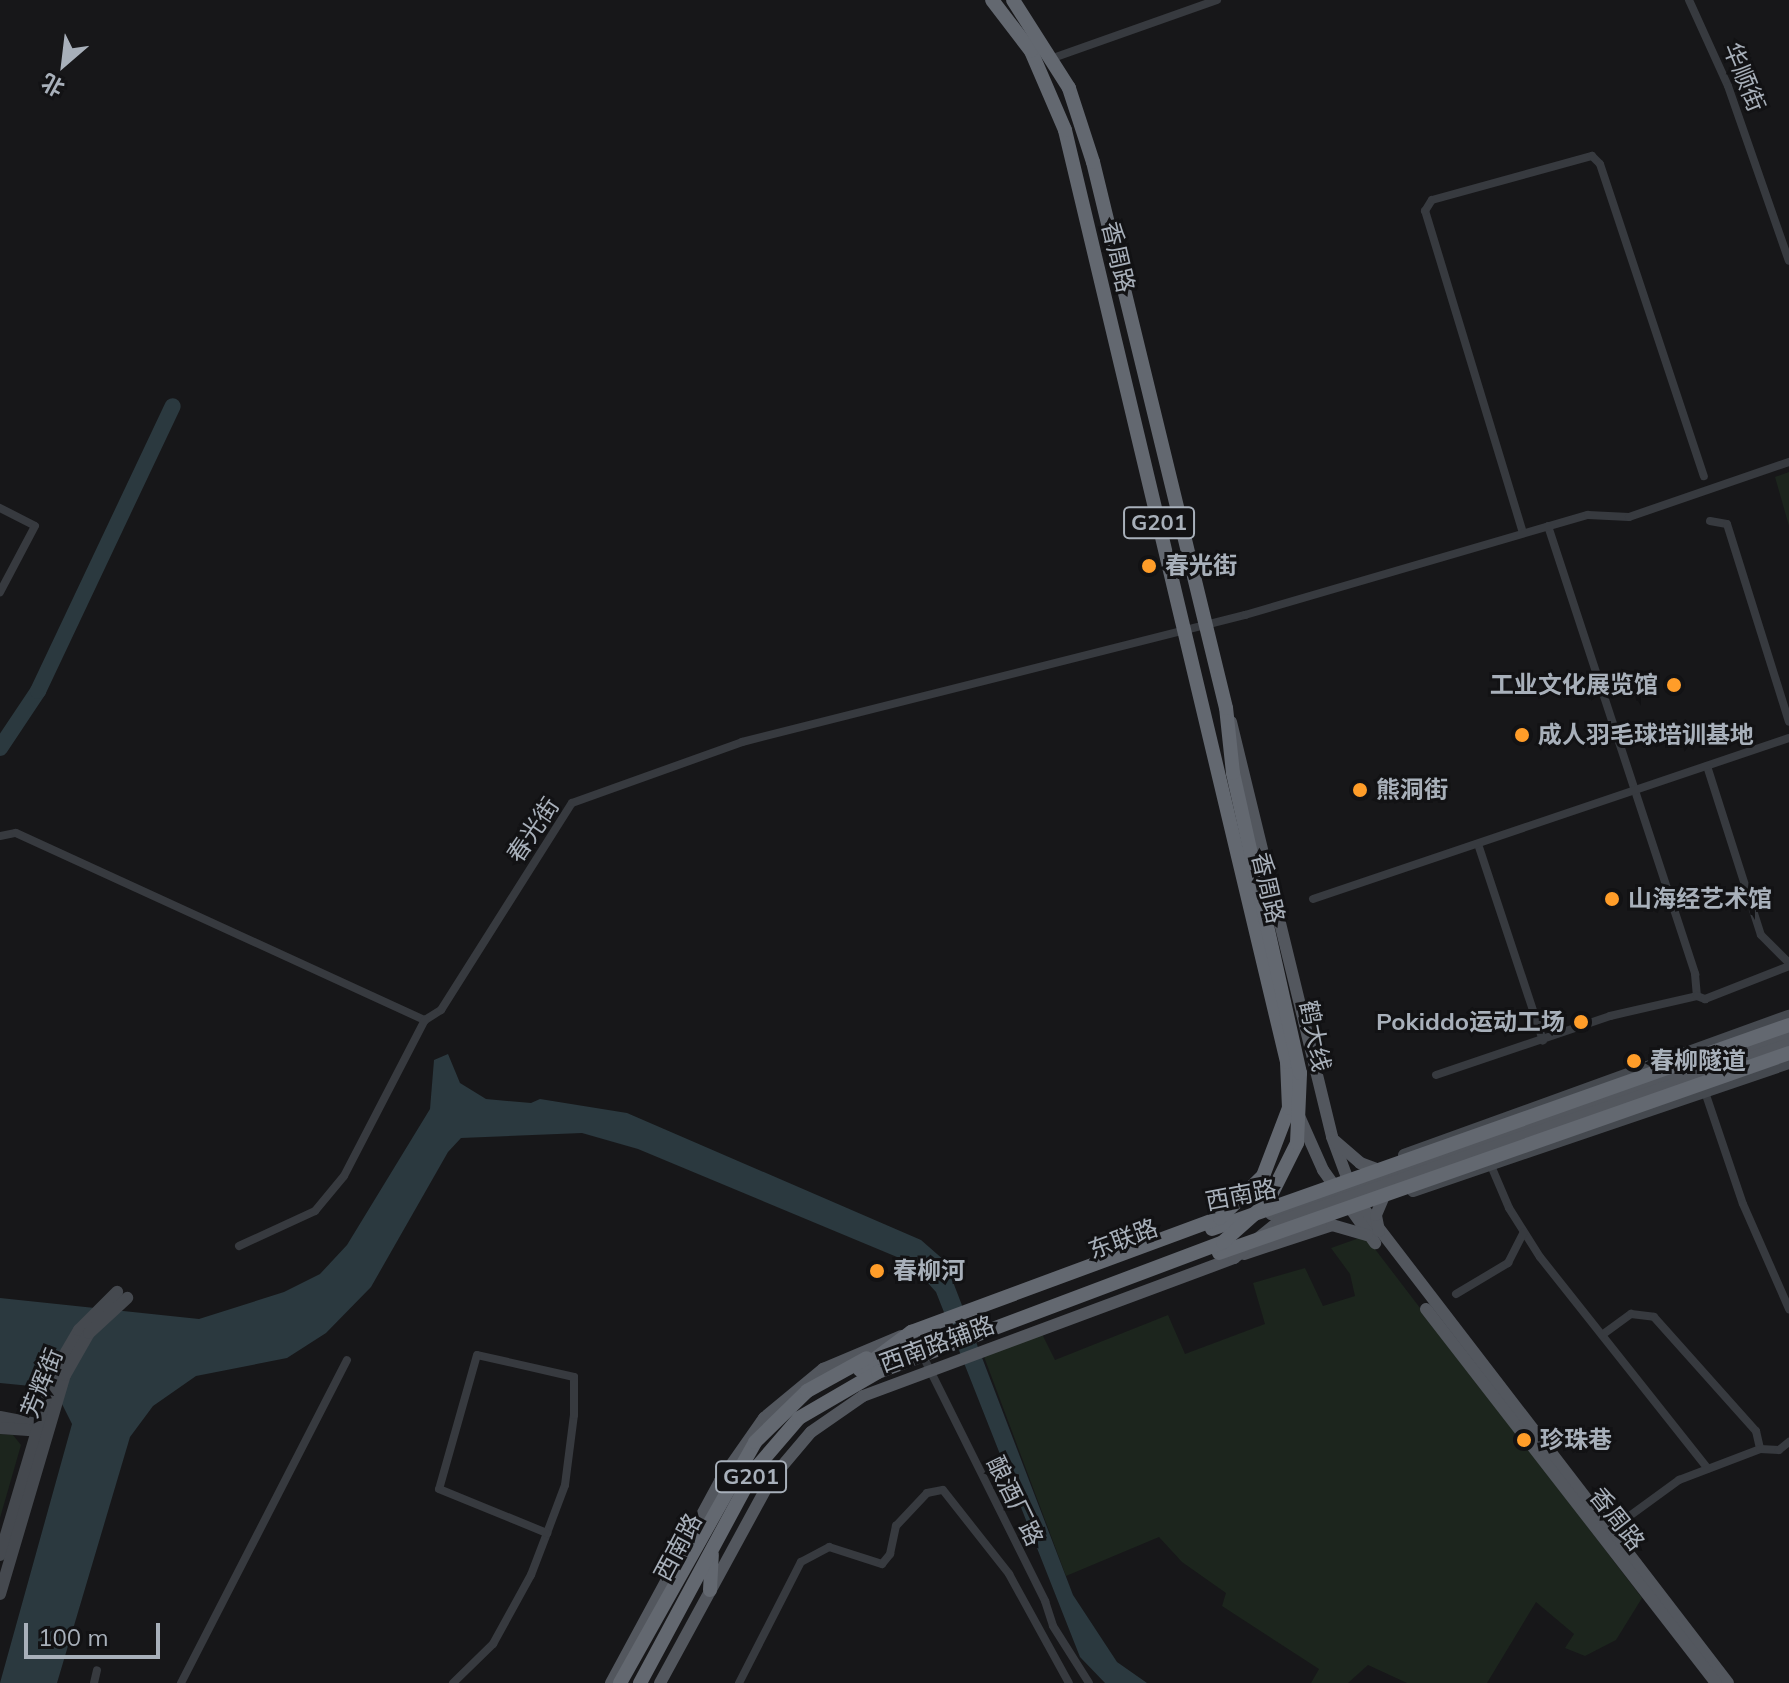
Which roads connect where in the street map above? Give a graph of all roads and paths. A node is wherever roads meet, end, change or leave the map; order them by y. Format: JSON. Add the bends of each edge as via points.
{"nodes":[{"id":1,"x":992,"y":0,"type":"edge"},
{"id":2,"x":1013,"y":0,"type":"edge"},
{"id":3,"x":1217,"y":0,"type":"edge"},
{"id":4,"x":1689,"y":0,"type":"edge"},
{"id":5,"x":1053,"y":58,"type":"junction"},
{"id":6,"x":1788,"y":257,"type":"edge"},
{"id":7,"x":1789,"y":462,"type":"edge"},
{"id":8,"x":1704,"y":476,"type":"dead end"},
{"id":9,"x":0,"y":508,"type":"edge"},
{"id":10,"x":1710,"y":521,"type":"dead end"},
{"id":11,"x":1548,"y":526,"type":"junction"},
{"id":12,"x":1523,"y":533,"type":"junction"},
{"id":13,"x":0,"y":592,"type":"edge"},
{"id":14,"x":1206,"y":625,"type":"junction"},
{"id":15,"x":1184,"y":631,"type":"junction"},
{"id":16,"x":1226,"y":708,"type":"junction"},
{"id":17,"x":1789,"y":722,"type":"edge"},
{"id":18,"x":1789,"y":738,"type":"edge"},
{"id":19,"x":1707,"y":766,"type":"junction"},
{"id":20,"x":1632,"y":792,"type":"junction"},
{"id":21,"x":0,"y":836,"type":"edge"},
{"id":22,"x":1478,"y":844,"type":"junction"},
{"id":23,"x":1313,"y":899,"type":"dead end"},
{"id":24,"x":1789,"y":964,"type":"edge"},
{"id":25,"x":1697,"y":996,"type":"junction"},
{"id":26,"x":1789,"y":1016,"type":"edge"},
{"id":27,"x":425,"y":1020,"type":"junction"},
{"id":28,"x":1789,"y":1025,"type":"edge"},
{"id":29,"x":1789,"y":1034,"type":"edge"},
{"id":30,"x":1543,"y":1041,"type":"junction"},
{"id":31,"x":1715,"y":1042,"type":"junction"},
{"id":32,"x":1789,"y":1044,"type":"edge"},
{"id":33,"x":1748,"y":1049,"type":"junction"},
{"id":34,"x":1789,"y":1053,"type":"edge"},
{"id":35,"x":1287,"y":1062,"type":"junction"},
{"id":36,"x":1789,"y":1063,"type":"edge"},
{"id":37,"x":1436,"y":1075,"type":"dead end"},
{"id":38,"x":1705,"y":1092,"type":"junction"},
{"id":39,"x":1332,"y":1137,"type":"junction"},
{"id":40,"x":1485,"y":1150,"type":"junction"},
{"id":41,"x":1395,"y":1177,"type":"junction"},
{"id":42,"x":1351,"y":1192,"type":"junction"},
{"id":43,"x":1220,"y":1218,"type":"junction"},
{"id":44,"x":1277,"y":1218,"type":"junction"},
{"id":45,"x":1523,"y":1233,"type":"junction"},
{"id":46,"x":1376,"y":1238,"type":"junction"},
{"id":47,"x":239,"y":1246,"type":"dead end"},
{"id":48,"x":1234,"y":1258,"type":"junction"},
{"id":49,"x":1121,"y":1281,"type":"joint"},
{"id":50,"x":1456,"y":1294,"type":"dead end"},
{"id":51,"x":122,"y":1295,"type":"dead end"},
{"id":52,"x":1789,"y":1309,"type":"edge"},
{"id":53,"x":911,"y":1332,"type":"junction"},
{"id":54,"x":1602,"y":1335,"type":"junction"},
{"id":55,"x":922,"y":1355,"type":"junction"},
{"id":56,"x":347,"y":1360,"type":"dead end"},
{"id":57,"x":929,"y":1370,"type":"junction"},
{"id":58,"x":0,"y":1417,"type":"edge"},
{"id":59,"x":0,"y":1428,"type":"edge"},
{"id":60,"x":41,"y":1428,"type":"junction"},
{"id":61,"x":1789,"y":1442,"type":"edge"},
{"id":62,"x":1760,"y":1449,"type":"junction"},
{"id":63,"x":1708,"y":1469,"type":"junction"},
{"id":64,"x":547,"y":1533,"type":"junction"},
{"id":65,"x":1606,"y":1533,"type":"junction"},
{"id":66,"x":713,"y":1547,"type":"junction"},
{"id":67,"x":0,"y":1555,"type":"edge"},
{"id":68,"x":710,"y":1590,"type":"junction"},
{"id":69,"x":0,"y":1594,"type":"edge"},
{"id":70,"x":97,"y":1670,"type":"dead end"},
{"id":71,"x":94,"y":1683,"type":"edge"},
{"id":72,"x":181,"y":1683,"type":"edge"},
{"id":73,"x":453,"y":1683,"type":"edge"},
{"id":74,"x":611,"y":1683,"type":"edge"},
{"id":75,"x":620,"y":1683,"type":"edge"},
{"id":76,"x":630,"y":1683,"type":"edge"},
{"id":77,"x":640,"y":1683,"type":"edge"},
{"id":78,"x":650,"y":1683,"type":"edge"},
{"id":79,"x":660,"y":1683,"type":"edge"},
{"id":80,"x":739,"y":1683,"type":"edge"},
{"id":81,"x":1069,"y":1683,"type":"edge"},
{"id":82,"x":1089,"y":1683,"type":"edge"},
{"id":83,"x":1716,"y":1683,"type":"edge"},
{"id":84,"x":1728,"y":1683,"type":"edge"}],
"edges":[{"from":1,"to":15,"type":"highway","name":"香周路","number":"G201","via":[[1031,51],[1065,130]]},
{"from":2,"to":5,"type":"highway","name":"香周路","number":"G201"},
{"from":3,"to":5,"type":"street"},
{"from":4,"to":6,"type":"street","name":"华顺街","via":[[1728,86]]},
{"from":5,"to":14,"type":"highway","name":"香周路","number":"G201","via":[[1069,88],[1093,162]]},
{"from":7,"to":11,"type":"street","name":"春光街","via":[[1629,517],[1588,515]]},
{"from":8,"to":12,"type":"street","via":[[1600,164],[1592,156],[1432,200],[1425,211]]},
{"from":9,"to":13,"type":"street","via":[[35,526]]},
{"from":10,"to":17,"type":"street","via":[[1727,524]]},
{"from":11,"to":12,"type":"street","name":"春光街"},
{"from":11,"to":20,"type":"street"},
{"from":12,"to":14,"type":"street","name":"春光街"},
{"from":14,"to":15,"type":"street","name":"春光街"},
{"from":14,"to":16,"type":"highway","name":"香周路","number":"G201"},
{"from":15,"to":27,"type":"street","name":"春光街","via":[[742,742],[572,803],[441,1010]]},
{"from":15,"to":35,"type":"highway","name":"香周路","number":"G201"},
{"from":16,"to":39,"type":"main road","name":"香周路","via":[[1246,770]]},
{"from":16,"to":49,"type":"highway","name":"鹤大线","number":"G201","via":[[1233,773],[1303,1092],[1292,1159],[1267,1203],[1236,1235]]},
{"from":18,"to":19,"type":"street"},
{"from":19,"to":20,"type":"street"},
{"from":19,"to":24,"type":"street","via":[[1761,935]]},
{"from":20,"to":22,"type":"street"},
{"from":20,"to":25,"type":"street","via":[[1695,974]]},
{"from":21,"to":27,"type":"street","via":[[16,833]]},
{"from":22,"to":23,"type":"street"},
{"from":22,"to":30,"type":"street"},
{"from":24,"to":25,"type":"street","via":[[1705,999]]},
{"from":25,"to":30,"type":"street","via":[[1610,1016]]},
{"from":26,"to":31,"type":"main road"},
{"from":27,"to":47,"type":"street","name":"春光街","via":[[344,1176],[315,1211]]},
{"from":28,"to":42,"type":"highway","name":"东联路"},
{"from":29,"to":33,"type":"main road"},
{"from":30,"to":37,"type":"street"},
{"from":31,"to":33,"type":"main road"},
{"from":31,"to":42,"type":"main road","via":[[1429,1143]]},
{"from":32,"to":40,"type":"main road"},
{"from":33,"to":41,"type":"main road"},
{"from":34,"to":42,"type":"highway","name":"东联路"},
{"from":35,"to":42,"type":"main road","name":"香周路","via":[[1304,1131]]},
{"from":35,"to":43,"type":"highway","name":"鹤大线","number":"G201","via":[[1289,1108],[1279,1145],[1254,1188]]},
{"from":36,"to":38,"type":"main road"},
{"from":38,"to":42,"type":"main road","via":[[1444,1183]]},
{"from":38,"to":52,"type":"street","via":[[1743,1204]]},
{"from":39,"to":41,"type":"main road","via":[[1360,1163]]},
{"from":39,"to":42,"type":"main road","name":"香周路"},
{"from":40,"to":41,"type":"main road"},
{"from":40,"to":45,"type":"street"},
{"from":41,"to":42,"type":"main road"},
{"from":41,"to":46,"type":"main road","via":[[1378,1205]]},
{"from":42,"to":44,"type":"main road","name":"西南路辅路"},
{"from":42,"to":46,"type":"main road","name":"香周路"},
{"from":42,"to":75,"type":"highway","name":"东联路","via":[[872,1355],[807,1391],[771,1423],[743,1459]]},
{"from":42,"to":78,"type":"highway","name":"东联路","via":[[842,1398],[789,1440],[764,1473]]},
{"from":43,"to":44,"type":"main road","name":"西南路"},
{"from":43,"to":48,"type":"highway"},
{"from":43,"to":53,"type":"highway","name":"西南路","number":"G201"},
{"from":44,"to":48,"type":"main road","name":"西南路辅路"},
{"from":45,"to":50,"type":"street","via":[[1508,1263]]},
{"from":45,"to":54,"type":"street"},
{"from":46,"to":48,"type":"main road","via":[[1332,1225]]},
{"from":46,"to":65,"type":"main road","name":"香周路"},
{"from":48,"to":57,"type":"main road","name":"西南路辅路"},
{"from":49,"to":55,"type":"highway","name":"西南路","number":"G201"},
{"from":51,"to":60,"type":"main road","name":"芳辉街","via":[[66,1350]]},
{"from":53,"to":55,"type":"street","name":"酿酒厂路"},
{"from":53,"to":74,"type":"main road","name":"西南路辅路","via":[[823,1369],[764,1418],[720,1481]]},
{"from":53,"to":76,"type":"highway","name":"西南路","number":"G201","via":[[875,1363],[812,1398],[762,1447]]},
{"from":54,"to":62,"type":"street","via":[[1631,1314],[1654,1317],[1756,1431]]},
{"from":54,"to":63,"type":"street"},
{"from":55,"to":57,"type":"street","name":"酿酒厂路"},
{"from":55,"to":66,"type":"highway","name":"西南路","number":"G201","via":[[856,1381],[799,1418],[756,1468]]},
{"from":56,"to":72,"type":"street"},
{"from":57,"to":68,"type":"main road","name":"西南路辅路","via":[[863,1396],[796,1446],[772,1478]]},
{"from":57,"to":82,"type":"street","name":"酿酒厂路","via":[[1053,1626]]},
{"from":58,"to":60,"type":"main road"},
{"from":59,"to":60,"type":"main road"},
{"from":60,"to":67,"type":"main road","name":"芳辉街"},
{"from":60,"to":69,"type":"main road","name":"芳辉街"},
{"from":61,"to":62,"type":"street","via":[[1779,1450]]},
{"from":62,"to":63,"type":"street"},
{"from":63,"to":65,"type":"street","via":[[1679,1480]]},
{"from":64,"to":64,"type":"street","via":[[565,1485],[574,1377],[477,1355],[439,1489]]},
{"from":64,"to":73,"type":"street","via":[[493,1644]]},
{"from":65,"to":83,"type":"main road","name":"香周路"},
{"from":65,"to":84,"type":"main road","name":"香周路"},
{"from":66,"to":68,"type":"highway"},
{"from":66,"to":77,"type":"highway","name":"西南路","number":"G201"},
{"from":68,"to":79,"type":"main road","name":"西南路辅路"},
{"from":70,"to":71,"type":"street"},
{"from":80,"to":81,"type":"street","via":[[801,1562],[829,1547],[882,1564],[890,1554],[896,1526],[927,1493],[943,1490],[1009,1574]]}]}
